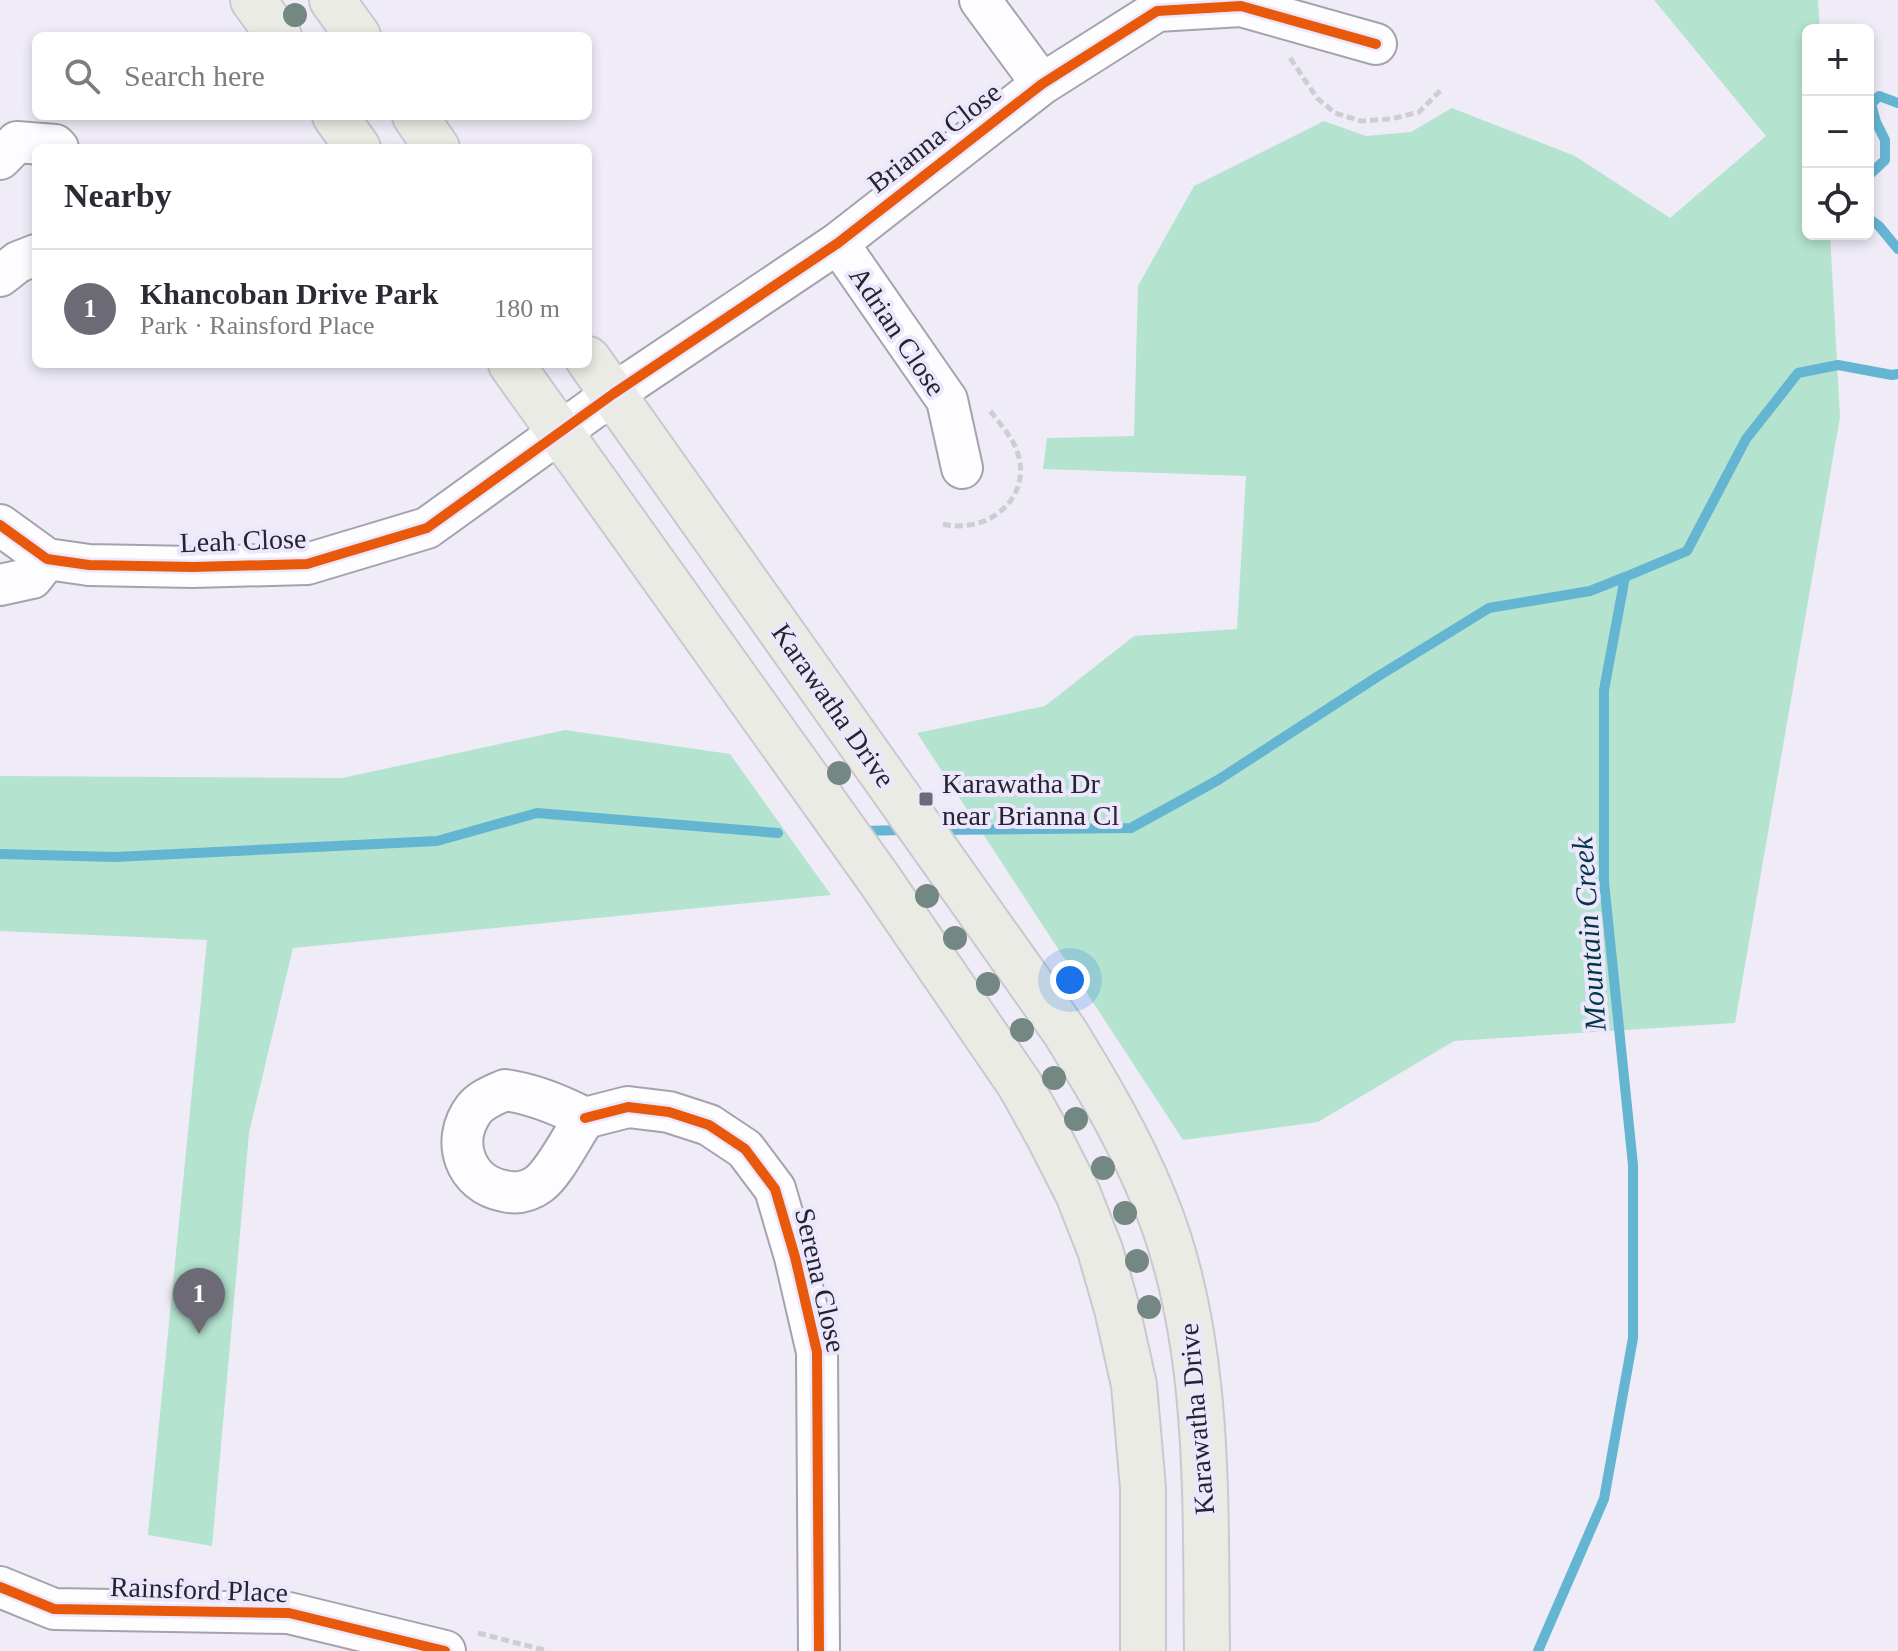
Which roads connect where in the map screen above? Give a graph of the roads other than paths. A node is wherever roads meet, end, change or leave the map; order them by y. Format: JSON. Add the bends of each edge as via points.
{"nodes":[{"id":1,"x":253,"y":0,"type":"edge"},
{"id":2,"x":332,"y":0,"type":"edge"},
{"id":3,"x":980,"y":0,"type":"edge"},
{"id":4,"x":276,"y":32,"type":"edge"},
{"id":5,"x":355,"y":32,"type":"edge"},
{"id":6,"x":1376,"y":44,"type":"dead end"},
{"id":7,"x":1042,"y":84,"type":"junction"},
{"id":8,"x":338,"y":120,"type":"edge"},
{"id":9,"x":418,"y":120,"type":"edge"},
{"id":10,"x":42,"y":144,"type":"edge"},
{"id":11,"x":355,"y":144,"type":"edge"},
{"id":12,"x":434,"y":144,"type":"edge"},
{"id":13,"x":0,"y":159,"type":"edge"},
{"id":14,"x":838,"y":243,"type":"junction"},
{"id":15,"x":32,"y":257,"type":"edge"},
{"id":16,"x":0,"y":276,"type":"edge"},
{"id":17,"x":592,"y":365,"type":"edge"},
{"id":18,"x":514,"y":368,"type":"edge"},
{"id":19,"x":613,"y":394,"type":"junction"},
{"id":20,"x":560,"y":433,"type":"junction"},
{"id":21,"x":962,"y":468,"type":"dead end"},
{"id":22,"x":0,"y":525,"type":"edge"},
{"id":23,"x":47,"y":559,"type":"junction"},
{"id":24,"x":0,"y":585,"type":"edge"},
{"id":25,"x":585,"y":1118,"type":"dead end"},
{"id":26,"x":0,"y":1587,"type":"edge"},
{"id":27,"x":445,"y":1651,"type":"edge"},
{"id":28,"x":819,"y":1651,"type":"edge"},
{"id":29,"x":1143,"y":1651,"type":"edge"},
{"id":30,"x":1207,"y":1651,"type":"edge"}],
"edges":[{"from":1,"to":4,"type":"main road"},
{"from":2,"to":5,"type":"main road"},
{"from":3,"to":7,"type":"street"},
{"from":6,"to":7,"type":"street","name":"Brianna Close","via":[[1241,6],[1157,11]]},
{"from":7,"to":14,"type":"street","name":"Brianna Close"},
{"from":8,"to":11,"type":"main road"},
{"from":9,"to":12,"type":"main road"},
{"from":10,"to":13,"type":"street","via":[[17,142]]},
{"from":14,"to":19,"type":"street","name":"Brianna Close"},
{"from":14,"to":21,"type":"street","name":"Adrian Close","via":[[947,400]]},
{"from":15,"to":16,"type":"street"},
{"from":17,"to":19,"type":"main road","name":"Karawatha Drive"},
{"from":18,"to":20,"type":"main road","name":"Karawatha Drive"},
{"from":19,"to":20,"type":"street","name":"Brianna Close"},
{"from":19,"to":30,"type":"main road","name":"Karawatha Drive","via":[[1065,1032],[1117,1118],[1173,1252],[1197,1365]]},
{"from":20,"to":23,"type":"street","name":"Leah Close","via":[[427,528],[307,564],[193,567]]},
{"from":20,"to":29,"type":"main road","name":"Karawatha Drive","via":[[1020,1085],[1078,1194],[1100,1250],[1134,1385],[1143,1488]]},
{"from":22,"to":23,"type":"street","name":"Leah Close"},
{"from":23,"to":24,"type":"street","via":[[32,578]]},
{"from":25,"to":28,"type":"street","name":"Serena Close","via":[[628,1107],[669,1112],[709,1125],[745,1149],[775,1189],[817,1352]]},
{"from":26,"to":27,"type":"street","name":"Rainsford Place","via":[[54,1609],[289,1613]]}]}
